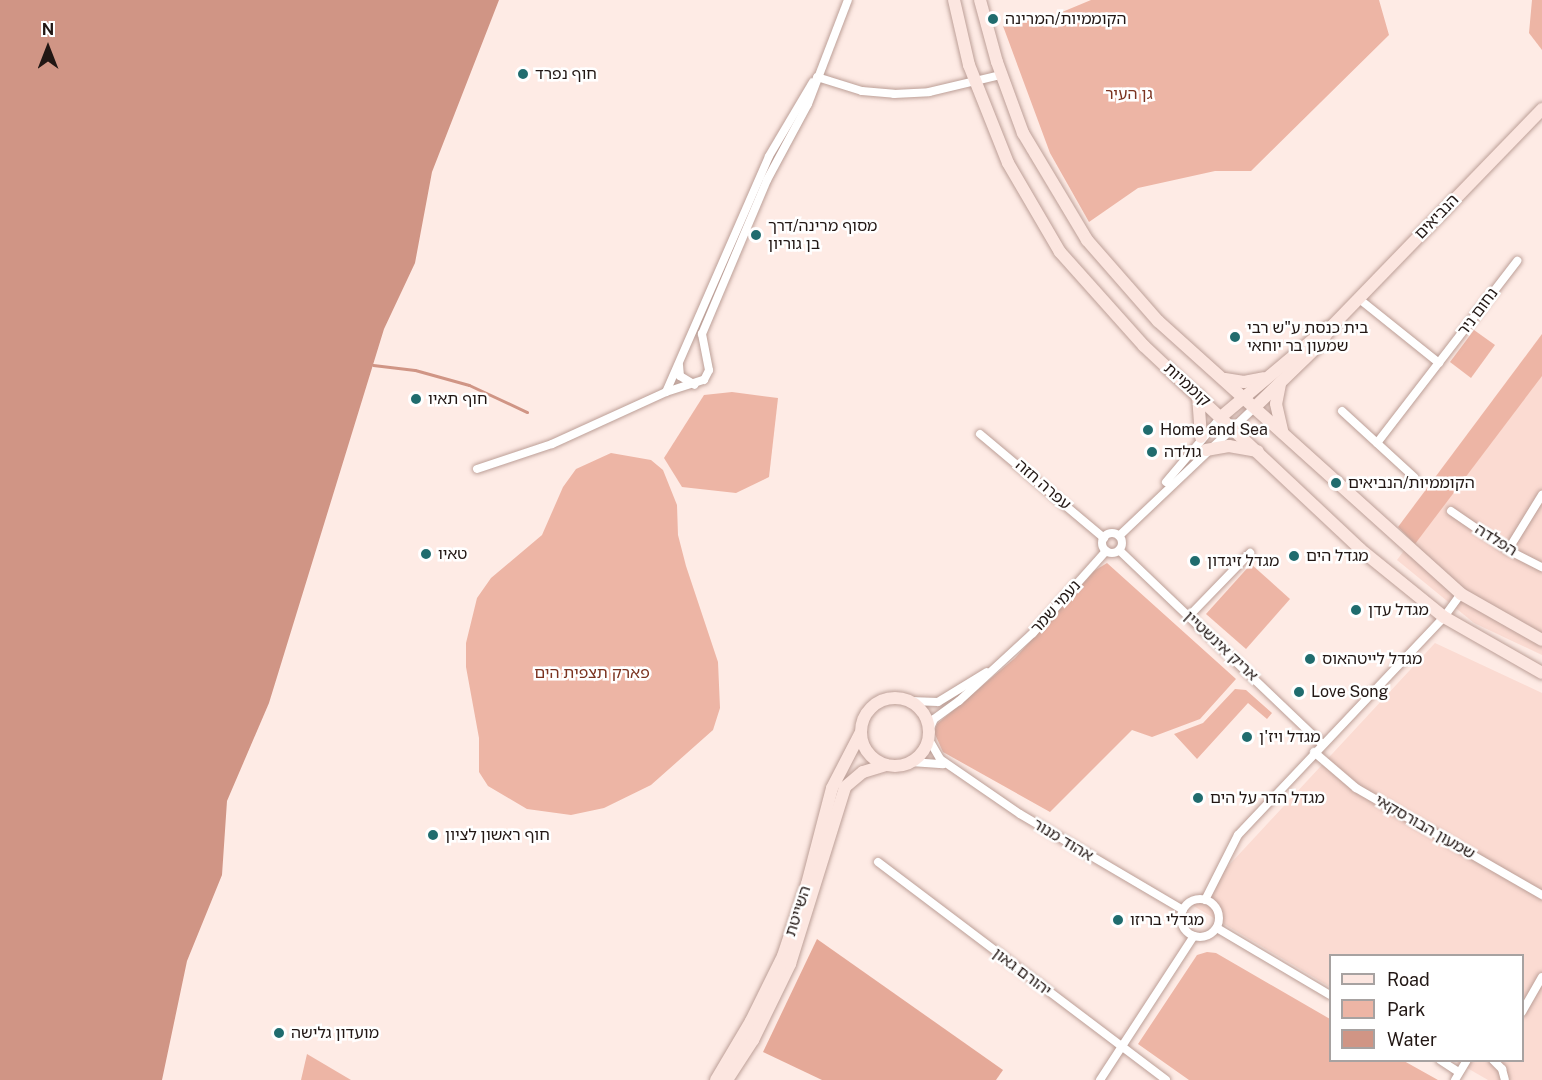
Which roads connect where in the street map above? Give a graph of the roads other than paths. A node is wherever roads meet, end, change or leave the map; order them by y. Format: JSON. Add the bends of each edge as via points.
{"nodes":[{"id":1,"x":848,"y":0,"type":"edge"},
{"id":2,"x":954,"y":0,"type":"edge"},
{"id":3,"x":980,"y":0,"type":"edge"},
{"id":4,"x":1002,"y":75,"type":"junction"},
{"id":5,"x":817,"y":77,"type":"junction"},
{"id":6,"x":974,"y":80,"type":"junction"},
{"id":7,"x":1542,"y":109,"type":"edge"},
{"id":8,"x":1517,"y":261,"type":"dead end"},
{"id":9,"x":1358,"y":298,"type":"junction"},
{"id":10,"x":1333,"y":325,"type":"junction"},
{"id":11,"x":678,"y":362,"type":"junction"},
{"id":12,"x":1439,"y":363,"type":"junction"},
{"id":13,"x":1222,"y":378,"type":"junction"},
{"id":14,"x":1265,"y":378,"type":"junction"},
{"id":15,"x":1280,"y":384,"type":"junction"},
{"id":16,"x":695,"y":385,"type":"junction"},
{"id":17,"x":666,"y":392,"type":"junction"},
{"id":18,"x":1198,"y":395,"type":"junction"},
{"id":19,"x":1244,"y":397,"type":"junction"},
{"id":20,"x":1255,"y":407,"type":"junction"},
{"id":21,"x":1342,"y":411,"type":"dead end"},
{"id":22,"x":1222,"y":416,"type":"junction"},
{"id":23,"x":1235,"y":428,"type":"junction"},
{"id":24,"x":1283,"y":432,"type":"junction"},
{"id":25,"x":980,"y":434,"type":"dead end"},
{"id":26,"x":1201,"y":437,"type":"junction"},
{"id":27,"x":1377,"y":443,"type":"junction"},
{"id":28,"x":1206,"y":450,"type":"junction"},
{"id":29,"x":1260,"y":452,"type":"junction"},
{"id":30,"x":477,"y":469,"type":"dead end"},
{"id":31,"x":1414,"y":477,"type":"dead end"},
{"id":32,"x":1542,"y":495,"type":"edge"},
{"id":33,"x":1150,"y":505,"type":"junction"},
{"id":34,"x":1451,"y":511,"type":"dead end"},
{"id":35,"x":1119,"y":536,"type":"junction"},
{"id":36,"x":1104,"y":538,"type":"junction"},
{"id":37,"x":1119,"y":550,"type":"junction"},
{"id":38,"x":1508,"y":550,"type":"junction"},
{"id":39,"x":1106,"y":551,"type":"junction"},
{"id":40,"x":1250,"y":553,"type":"dead end"},
{"id":41,"x":1542,"y":567,"type":"edge"},
{"id":42,"x":1461,"y":594,"type":"junction"},
{"id":43,"x":1189,"y":616,"type":"junction"},
{"id":44,"x":1444,"y":617,"type":"junction"},
{"id":45,"x":1542,"y":640,"type":"edge"},
{"id":46,"x":1005,"y":661,"type":"junction"},
{"id":47,"x":1542,"y":673,"type":"edge"},
{"id":48,"x":910,"y":701,"type":"junction"},
{"id":49,"x":860,"y":734,"type":"junction"},
{"id":50,"x":929,"y":734,"type":"junction"},
{"id":51,"x":1321,"y":744,"type":"junction"},
{"id":52,"x":1314,"y":752,"type":"junction"},
{"id":53,"x":911,"y":762,"type":"junction"},
{"id":54,"x":947,"y":764,"type":"junction"},
{"id":55,"x":886,"y":765,"type":"junction"},
{"id":56,"x":878,"y":862,"type":"dead end"},
{"id":57,"x":1542,"y":895,"type":"edge"},
{"id":58,"x":1205,"y":900,"type":"junction"},
{"id":59,"x":1183,"y":910,"type":"junction"},
{"id":60,"x":1217,"y":928,"type":"junction"},
{"id":61,"x":1194,"y":936,"type":"junction"},
{"id":62,"x":1542,"y":977,"type":"edge"},
{"id":63,"x":1329,"y":995,"type":"edge"},
{"id":64,"x":1524,"y":1008,"type":"edge"},
{"id":65,"x":1121,"y":1047,"type":"junction"},
{"id":66,"x":1442,"y":1062,"type":"edge"},
{"id":67,"x":1466,"y":1062,"type":"edge"},
{"id":68,"x":1496,"y":1062,"type":"edge"},
{"id":69,"x":1456,"y":1076,"type":"edge"},
{"id":70,"x":716,"y":1080,"type":"edge"},
{"id":71,"x":727,"y":1080,"type":"edge"},
{"id":72,"x":1100,"y":1080,"type":"edge"},
{"id":73,"x":1166,"y":1080,"type":"edge"},
{"id":74,"x":1505,"y":1080,"type":"edge"}],
"edges":[{"from":1,"to":5,"type":"street"},
{"from":2,"to":6,"type":"main road","name":"קוממיות"},
{"from":3,"to":4,"type":"main road","name":"קוממיות"},
{"from":4,"to":6,"type":"street"},
{"from":4,"to":13,"type":"main road","name":"קוממיות","via":[[1023,133],[1087,240],[1158,321]]},
{"from":5,"to":6,"type":"street","via":[[894,94],[929,92]]},
{"from":5,"to":11,"type":"street","via":[[799,100],[769,156]]},
{"from":5,"to":16,"type":"street","via":[[808,104],[767,180],[702,334],[709,370],[704,380]]},
{"from":6,"to":18,"type":"main road","name":"קוממיות","via":[[1008,163],[1060,252],[1144,346]]},
{"from":7,"to":9,"type":"main road","name":"הנביאים"},
{"from":8,"to":12,"type":"street","name":"נחום ניר"},
{"from":9,"to":10,"type":"main road","name":"הנביאים"},
{"from":9,"to":12,"type":"street"},
{"from":10,"to":14,"type":"main road","name":"הנביאים"},
{"from":10,"to":15,"type":"main road","name":"הנביאים"},
{"from":11,"to":16,"type":"street","via":[[680,376]]},
{"from":11,"to":17,"type":"street"},
{"from":12,"to":27,"type":"street","name":"נחום ניר"},
{"from":13,"to":14,"type":"main road","via":[[1244,382]]},
{"from":13,"to":19,"type":"main road","name":"קוממיות"},
{"from":14,"to":19,"type":"main road","name":"הנביאים"},
{"from":15,"to":20,"type":"main road","name":"הנביאים"},
{"from":15,"to":24,"type":"main road","via":[[1276,404]]},
{"from":16,"to":17,"type":"street"},
{"from":17,"to":30,"type":"street","via":[[552,444]]},
{"from":18,"to":22,"type":"main road","name":"קוממיות"},
{"from":18,"to":26,"type":"main road"},
{"from":19,"to":20,"type":"main road","name":"קוממיות"},
{"from":19,"to":22,"type":"main road","name":"הנביאים"},
{"from":20,"to":23,"type":"street"},
{"from":20,"to":24,"type":"main road","name":"קוממיות"},
{"from":21,"to":27,"type":"street"},
{"from":22,"to":23,"type":"main road","name":"קוממיות"},
{"from":22,"to":26,"type":"street"},
{"from":23,"to":28,"type":"street"},
{"from":23,"to":29,"type":"main road","name":"קוממיות"},
{"from":24,"to":42,"type":"main road","name":"קוממיות"},
{"from":25,"to":36,"type":"street","name":"עפרה חזה"},
{"from":26,"to":33,"type":"street"},
{"from":27,"to":31,"type":"street"},
{"from":28,"to":29,"type":"main road","via":[[1229,446]]},
{"from":28,"to":33,"type":"street"},
{"from":29,"to":44,"type":"main road","name":"קוממיות","via":[[1360,549]]},
{"from":32,"to":38,"type":"street"},
{"from":33,"to":35,"type":"street"},
{"from":34,"to":38,"type":"street","name":"הפלדה"},
{"from":35,"to":36,"type":"street"},
{"from":35,"to":37,"type":"street"},
{"from":36,"to":39,"type":"street"},
{"from":37,"to":39,"type":"street"},
{"from":37,"to":43,"type":"street","name":"אריק אינשטיין"},
{"from":38,"to":41,"type":"street","name":"הפלדה"},
{"from":39,"to":46,"type":"street","name":"נעמי שמר"},
{"from":40,"to":43,"type":"street"},
{"from":42,"to":44,"type":"street"},
{"from":42,"to":45,"type":"main road","name":"קוממיות"},
{"from":43,"to":51,"type":"street","name":"אריק אינשטיין"},
{"from":44,"to":47,"type":"main road","name":"קוממיות"},
{"from":44,"to":51,"type":"street"},
{"from":46,"to":48,"type":"street","name":"נעמי שמר","via":[[938,702]]},
{"from":46,"to":50,"type":"street","name":"נעמי שמר","via":[[934,719]]},
{"from":48,"to":49,"type":"main road","via":[[899,698],[878,702],[864,717]]},
{"from":48,"to":50,"type":"main road","via":[[923,713]]},
{"from":49,"to":55,"type":"main road","via":[[867,752]]},
{"from":49,"to":70,"type":"main road","name":"השייטת","via":[[832,788],[783,956],[751,1022]]},
{"from":50,"to":53,"type":"main road","via":[[925,748]]},
{"from":50,"to":54,"type":"street","name":"אהוד מנור","via":[[932,750]]},
{"from":51,"to":52,"type":"street"},
{"from":52,"to":57,"type":"street","name":"שמעון הבורסקאי","via":[[1356,788]]},
{"from":52,"to":58,"type":"street","via":[[1238,835]]},
{"from":53,"to":54,"type":"street"},
{"from":53,"to":55,"type":"main road"},
{"from":54,"to":59,"type":"street","name":"אהוד מנור","via":[[1020,814]]},
{"from":55,"to":71,"type":"main road","name":"השייטת","via":[[863,772],[845,787],[790,964],[753,1040]]},
{"from":56,"to":65,"type":"street","name":"יהורם גאון"},
{"from":58,"to":59,"type":"street","via":[[1192,901]]},
{"from":58,"to":60,"type":"street","via":[[1216,909]]},
{"from":59,"to":61,"type":"street","via":[[1184,927]]},
{"from":60,"to":61,"type":"street","via":[[1207,936]]},
{"from":60,"to":63,"type":"street"},
{"from":61,"to":65,"type":"street"},
{"from":62,"to":64,"type":"street"},
{"from":65,"to":72,"type":"street"},
{"from":65,"to":73,"type":"street","name":"יהורם גאון"},
{"from":66,"to":69,"type":"street"},
{"from":67,"to":69,"type":"street"},
{"from":68,"to":74,"type":"street"}]}
